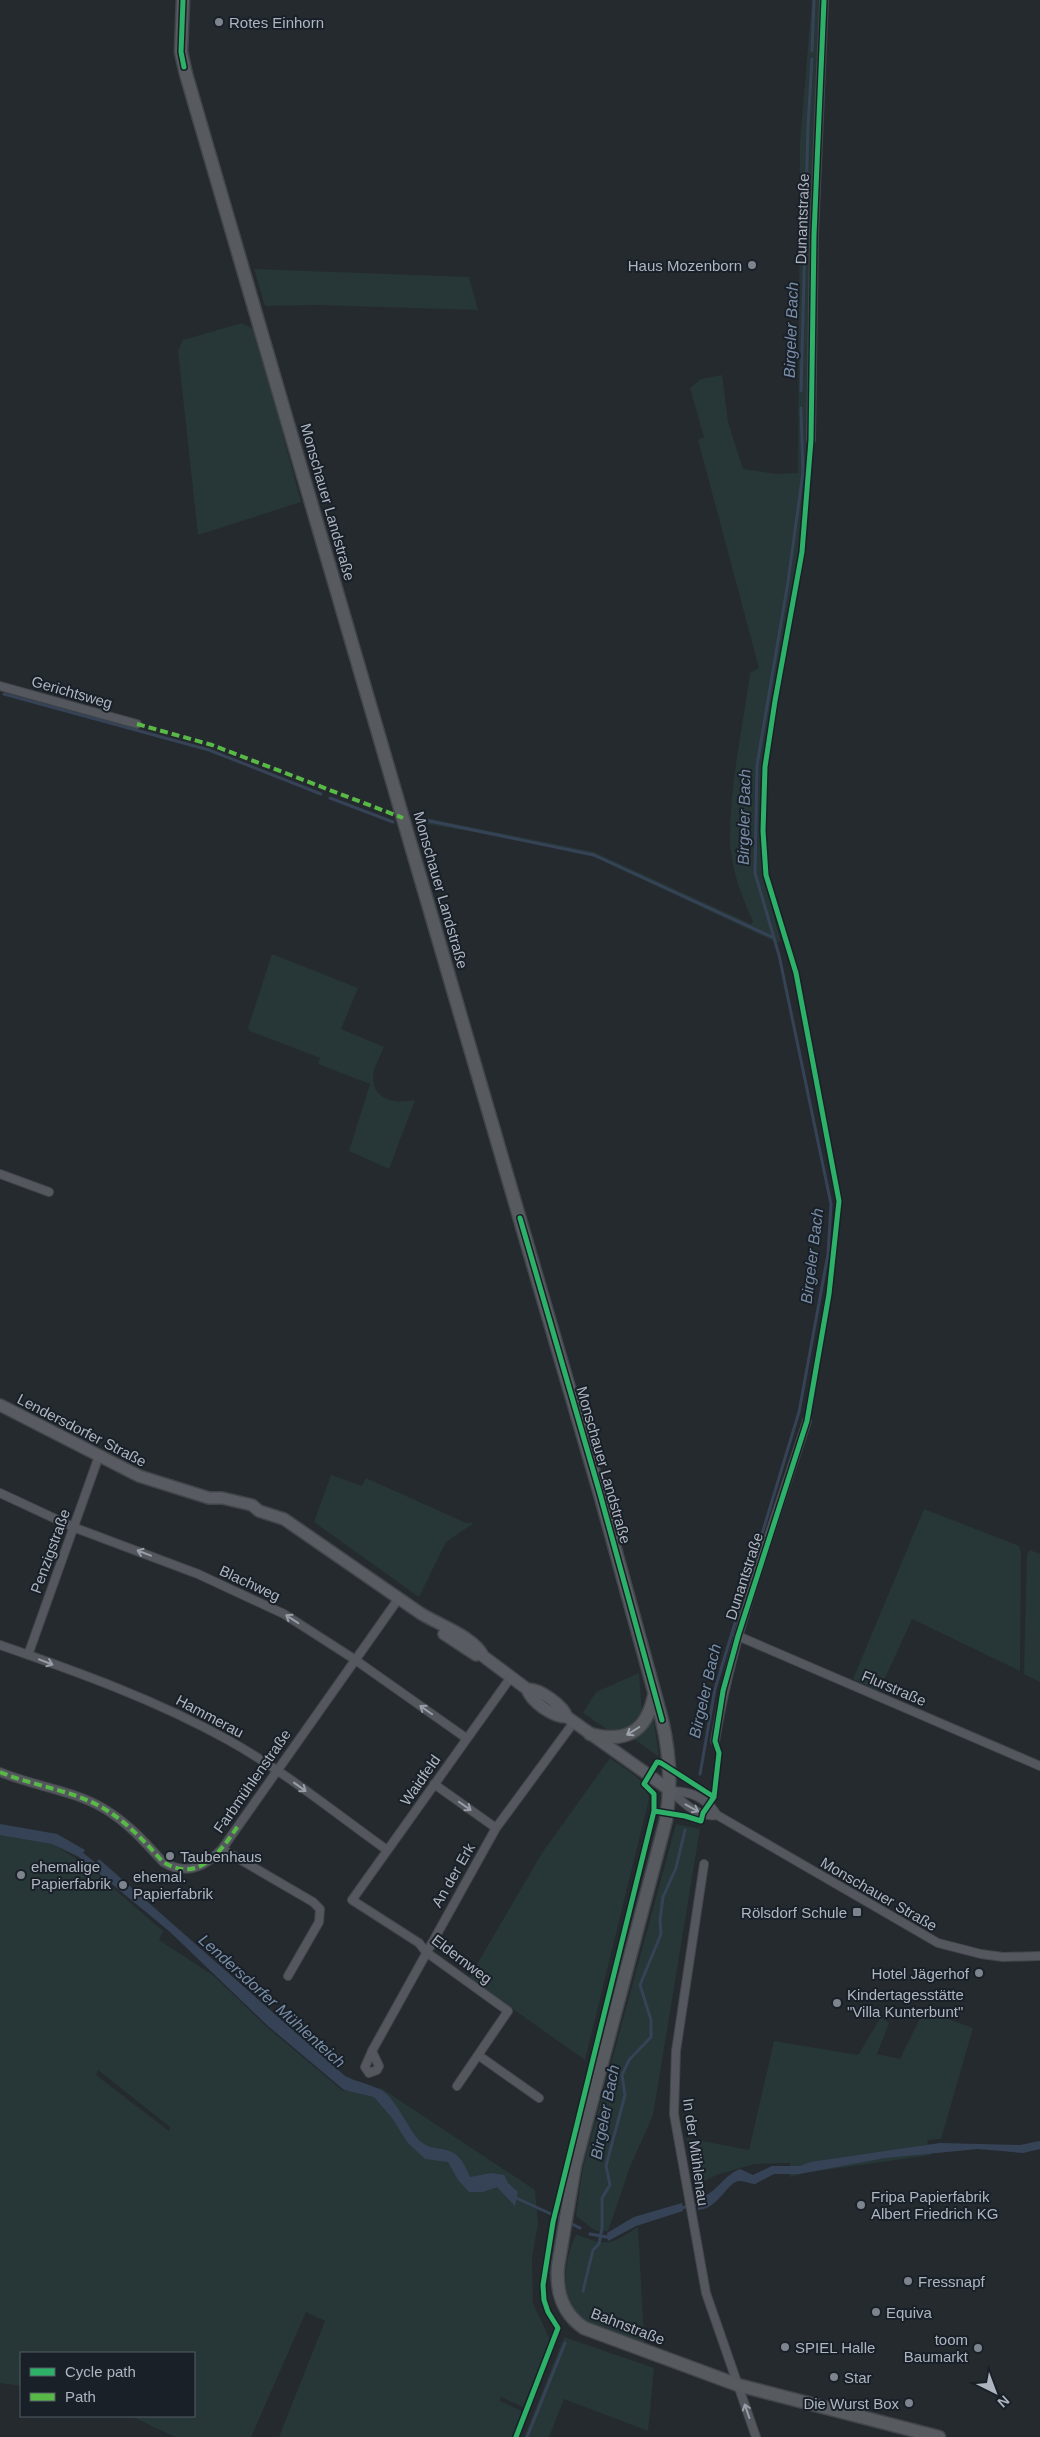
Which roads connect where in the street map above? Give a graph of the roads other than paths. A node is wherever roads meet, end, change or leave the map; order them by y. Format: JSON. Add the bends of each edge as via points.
{"nodes":[{"id":1,"x":183,"y":0,"type":"edge"},
{"id":2,"x":824,"y":0,"type":"edge"},
{"id":3,"x":811,"y":440,"type":"dead end"},
{"id":4,"x":0,"y":686,"type":"edge"},
{"id":5,"x":137,"y":724,"type":"dead end"},
{"id":6,"x":0,"y":1174,"type":"edge"},
{"id":7,"x":49,"y":1192,"type":"dead end"},
{"id":8,"x":0,"y":1405,"type":"edge"},
{"id":9,"x":807,"y":1421,"type":"dead end"},
{"id":10,"x":99,"y":1456,"type":"junction"},
{"id":11,"x":0,"y":1494,"type":"edge"},
{"id":12,"x":73,"y":1527,"type":"junction"},
{"id":13,"x":399,"y":1598,"type":"junction"},
{"id":14,"x":738,"y":1636,"type":"junction"},
{"id":15,"x":0,"y":1645,"type":"edge"},
{"id":16,"x":28,"y":1655,"type":"junction"},
{"id":17,"x":354,"y":1659,"type":"junction"},
{"id":18,"x":511,"y":1677,"type":"junction"},
{"id":19,"x":654,"y":1694,"type":"junction"},
{"id":20,"x":570,"y":1720,"type":"junction"},
{"id":21,"x":590,"y":1734,"type":"junction"},
{"id":22,"x":466,"y":1738,"type":"junction"},
{"id":23,"x":714,"y":1741,"type":"dead end"},
{"id":24,"x":1040,"y":1766,"type":"edge"},
{"id":25,"x":276,"y":1770,"type":"junction"},
{"id":26,"x":0,"y":1772,"type":"edge"},
{"id":27,"x":434,"y":1784,"type":"junction"},
{"id":28,"x":671,"y":1791,"type":"junction"},
{"id":29,"x":717,"y":1815,"type":"junction"},
{"id":30,"x":496,"y":1828,"type":"junction"},
{"id":31,"x":222,"y":1849,"type":"junction"},
{"id":32,"x":387,"y":1850,"type":"junction"},
{"id":33,"x":704,"y":1864,"type":"dead end"},
{"id":34,"x":352,"y":1900,"type":"joint"},
{"id":35,"x":426,"y":1952,"type":"junction"},
{"id":36,"x":1040,"y":1956,"type":"edge"},
{"id":37,"x":288,"y":1976,"type":"dead end"},
{"id":38,"x":372,"y":2051,"type":"dead end"},
{"id":39,"x":478,"y":2055,"type":"junction"},
{"id":40,"x":456,"y":2086,"type":"dead end"},
{"id":41,"x":539,"y":2098,"type":"dead end"},
{"id":42,"x":738,"y":2385,"type":"junction"},
{"id":43,"x":756,"y":2437,"type":"edge"},
{"id":44,"x":939,"y":2437,"type":"edge"}],
"edges":[{"from":1,"to":19,"type":"main road","name":"Monschauer Landstraße","via":[[181,52],[186,74],[547,1311]]},
{"from":2,"to":3,"type":"street","name":"Dunantstraße","via":[[814,226]]},
{"from":4,"to":5,"type":"street","name":"Gerichtsweg"},
{"from":6,"to":7,"type":"street"},
{"from":8,"to":10,"type":"street","name":"Lendersdorfer Straße"},
{"from":9,"to":14,"type":"street","name":"Dunantstraße"},
{"from":10,"to":12,"type":"street","name":"Penzigstraße"},
{"from":10,"to":13,"type":"street","name":"Lendersdorfer Straße","via":[[139,1476],[209,1498],[214,1504],[259,1511],[284,1519]]},
{"from":11,"to":12,"type":"street","name":"Blachweg"},
{"from":12,"to":16,"type":"street","name":"Penzigstraße"},
{"from":17,"to":12,"type":"street","name":"Blachweg","one_way":true,"via":[[284,1614],[198,1574]]},
{"from":13,"to":17,"type":"street","name":"Farbmühlenstraße"},
{"from":13,"to":18,"type":"street","name":"Lendersdorfer Straße","via":[[462,1637]]},
{"from":14,"to":23,"type":"street","name":"Dunantstraße"},
{"from":14,"to":24,"type":"street","name":"Flurstraße"},
{"from":15,"to":16,"type":"street","name":"Hammerau"},
{"from":16,"to":25,"type":"street","name":"Hammerau","one_way":true,"via":[[156,1704],[230,1741]]},
{"from":22,"to":17,"type":"street","name":"Blachweg","one_way":true},
{"from":17,"to":25,"type":"street","name":"Farbmühlenstraße"},
{"from":18,"to":20,"type":"street","name":"Lendersdorfer Straße","via":[[565,1710]]},
{"from":18,"to":22,"type":"street","name":"Waidfeld"},
{"from":19,"to":21,"type":"main road","one_way":true,"via":[[647,1718],[635,1732],[615,1738]]},
{"from":19,"to":28,"type":"main road","name":"Monschauer Landstraße","via":[[668,1751]]},
{"from":20,"to":21,"type":"street","name":"Lendersdorfer Straße"},
{"from":20,"to":30,"type":"street","name":"An der Erk"},
{"from":21,"to":28,"type":"street","name":"Lendersdorfer Straße"},
{"from":22,"to":27,"type":"street","name":"Waidfeld"},
{"from":25,"to":31,"type":"street","name":"Farbmühlenstraße"},
{"from":25,"to":32,"type":"street","name":"Hammerau","one_way":true},
{"from":26,"to":31,"type":"street","via":[[102,1807],[121,1820],[171,1867],[193,1869],[214,1858]]},
{"from":27,"to":30,"type":"street","one_way":true},
{"from":27,"to":32,"type":"street","name":"Waidfeld"},
{"from":28,"to":29,"type":"street","name":"Monschauer Straße","one_way":true,"via":[[690,1808],[709,1816]]},
{"from":28,"to":29,"type":"street","name":"Monschauer Straße","via":[[688,1791],[712,1806]]},
{"from":28,"to":42,"type":"main road","name":"Bahnstraße","via":[[575,2165],[557,2281],[560,2299],[573,2321],[584,2328]]},
{"from":29,"to":36,"type":"street","name":"Monschauer Straße","via":[[938,1943],[981,1954]]},
{"from":30,"to":35,"type":"street","name":"An der Erk"},
{"from":31,"to":37,"type":"street","name":"Farbmühlenstraße","via":[[313,1902],[320,1910],[319,1922]]},
{"from":32,"to":34,"type":"street","name":"Waidfeld"},
{"from":33,"to":42,"type":"street","name":"In der Mühlenau","via":[[675,2070],[674,2114],[706,2293]]},
{"from":34,"to":35,"type":"street","name":"Eldernweg","via":[[419,1943]]},
{"from":35,"to":38,"type":"street","name":"An der Erk"},
{"from":35,"to":39,"type":"street","name":"Eldernweg","via":[[508,2010]]},
{"from":39,"to":40,"type":"street","name":"Eldernweg"},
{"from":39,"to":41,"type":"street"},
{"from":43,"to":42,"type":"street","name":"In der Mühlenau","one_way":true},
{"from":42,"to":44,"type":"main road","name":"Bahnstraße"}]}
